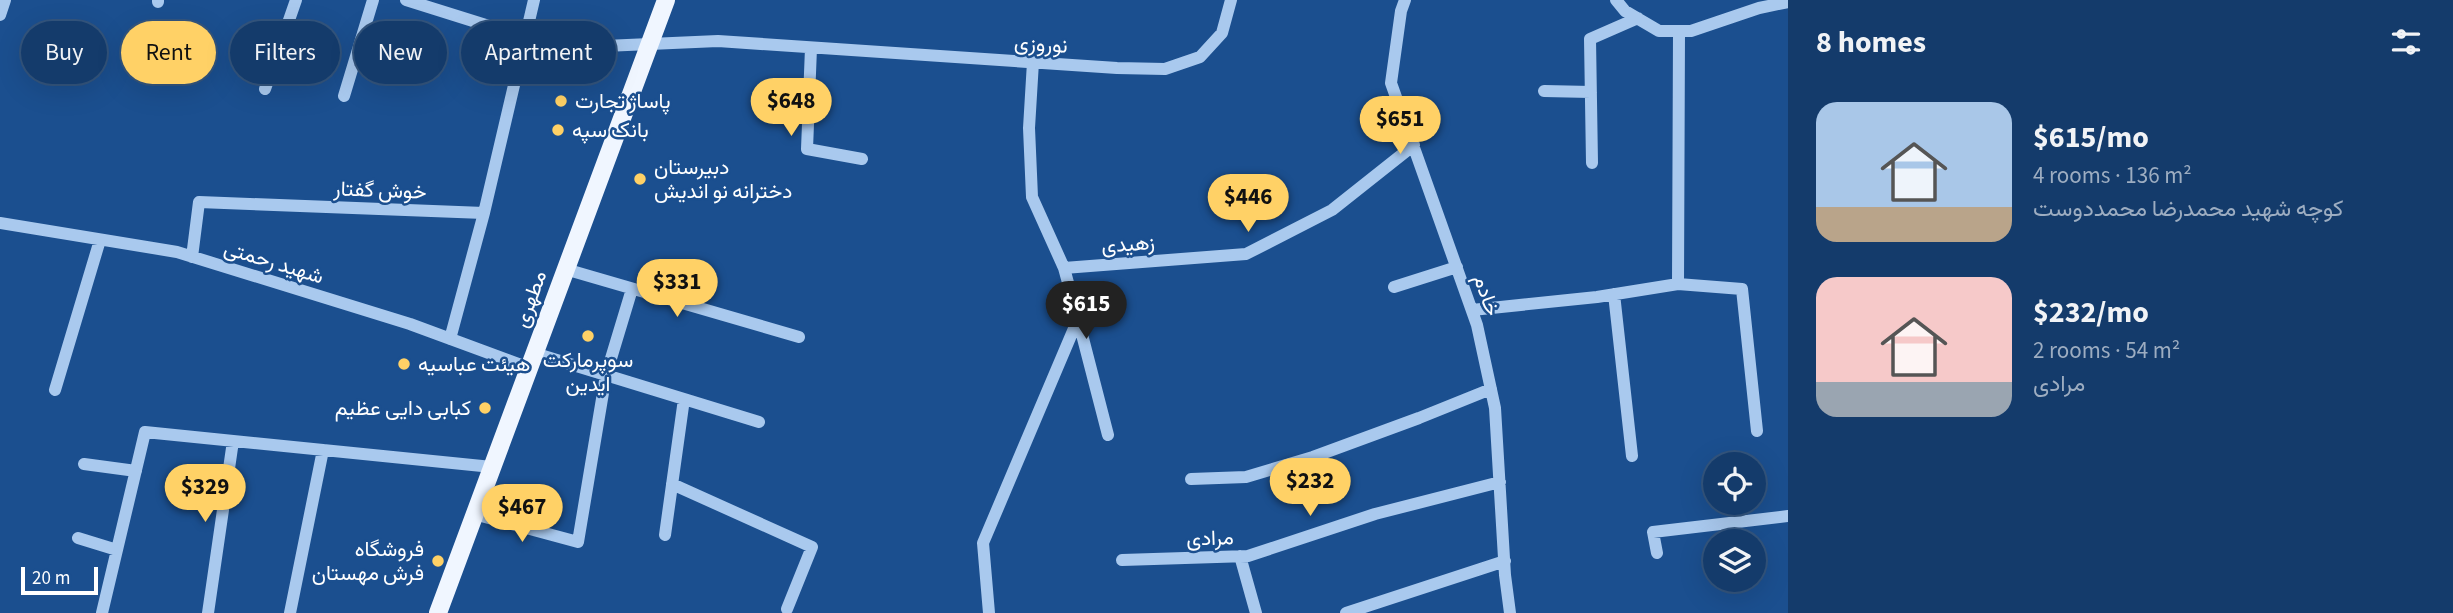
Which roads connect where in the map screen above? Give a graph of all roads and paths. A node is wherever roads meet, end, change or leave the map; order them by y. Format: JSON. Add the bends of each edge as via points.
{"nodes":[{"id":1,"x":5,"y":0,"type":"edge"},
{"id":2,"x":296,"y":0,"type":"edge"},
{"id":3,"x":373,"y":0,"type":"edge"},
{"id":4,"x":405,"y":0,"type":"edge"},
{"id":5,"x":534,"y":0,"type":"edge"},
{"id":6,"x":666,"y":0,"type":"edge"},
{"id":7,"x":1231,"y":0,"type":"edge"},
{"id":8,"x":1405,"y":0,"type":"edge"},
{"id":9,"x":1616,"y":0,"type":"edge"},
{"id":10,"x":1788,"y":2,"type":"edge"},
{"id":11,"x":0,"y":15,"type":"edge"},
{"id":12,"x":1637,"y":18,"type":"junction"},
{"id":13,"x":474,"y":21,"type":"edge"},
{"id":14,"x":529,"y":21,"type":"edge"},
{"id":15,"x":1679,"y":31,"type":"junction"},
{"id":16,"x":650,"y":42,"type":"junction"},
{"id":17,"x":616,"y":44,"type":"edge"},
{"id":18,"x":811,"y":48,"type":"junction"},
{"id":19,"x":1033,"y":62,"type":"junction"},
{"id":20,"x":515,"y":84,"type":"edge"},
{"id":21,"x":265,"y":89,"type":"dead end"},
{"id":22,"x":1544,"y":91,"type":"dead end"},
{"id":23,"x":1591,"y":92,"type":"junction"},
{"id":24,"x":344,"y":96,"type":"dead end"},
{"id":25,"x":1414,"y":145,"type":"junction"},
{"id":26,"x":862,"y":159,"type":"dead end"},
{"id":27,"x":1592,"y":163,"type":"dead end"},
{"id":28,"x":484,"y":213,"type":"junction"},
{"id":29,"x":0,"y":223,"type":"edge"},
{"id":30,"x":100,"y":240,"type":"junction"},
{"id":31,"x":192,"y":257,"type":"junction"},
{"id":32,"x":1457,"y":267,"type":"junction"},
{"id":33,"x":1064,"y":268,"type":"junction"},
{"id":34,"x":565,"y":269,"type":"junction"},
{"id":35,"x":1678,"y":284,"type":"junction"},
{"id":36,"x":1394,"y":287,"type":"dead end"},
{"id":37,"x":632,"y":289,"type":"junction"},
{"id":38,"x":1614,"y":294,"type":"junction"},
{"id":39,"x":1472,"y":310,"type":"junction"},
{"id":40,"x":1078,"y":319,"type":"junction"},
{"id":41,"x":799,"y":337,"type":"dead end"},
{"id":42,"x":450,"y":339,"type":"junction"},
{"id":43,"x":532,"y":360,"type":"junction"},
{"id":44,"x":606,"y":375,"type":"junction"},
{"id":45,"x":1491,"y":389,"type":"junction"},
{"id":46,"x":55,"y":390,"type":"dead end"},
{"id":47,"x":684,"y":399,"type":"junction"},
{"id":48,"x":759,"y":422,"type":"dead end"},
{"id":49,"x":1758,"y":432,"type":"dead end"},
{"id":50,"x":1108,"y":435,"type":"dead end"},
{"id":51,"x":233,"y":441,"type":"junction"},
{"id":52,"x":323,"y":450,"type":"junction"},
{"id":53,"x":1632,"y":456,"type":"dead end"},
{"id":54,"x":84,"y":464,"type":"dead end"},
{"id":55,"x":492,"y":467,"type":"junction"},
{"id":56,"x":136,"y":471,"type":"junction"},
{"id":57,"x":1191,"y":479,"type":"dead end"},
{"id":58,"x":1500,"y":482,"type":"junction"},
{"id":59,"x":672,"y":484,"type":"junction"},
{"id":60,"x":474,"y":514,"type":"junction"},
{"id":61,"x":1788,"y":516,"type":"edge"},
{"id":62,"x":665,"y":535,"type":"dead end"},
{"id":63,"x":78,"y":538,"type":"dead end"},
{"id":64,"x":117,"y":550,"type":"junction"},
{"id":65,"x":1657,"y":553,"type":"dead end"},
{"id":66,"x":1240,"y":556,"type":"junction"},
{"id":67,"x":1122,"y":560,"type":"dead end"},
{"id":68,"x":1505,"y":561,"type":"junction"},
{"id":69,"x":787,"y":609,"type":"dead end"},
{"id":70,"x":102,"y":613,"type":"edge"},
{"id":71,"x":208,"y":613,"type":"edge"},
{"id":72,"x":290,"y":613,"type":"edge"},
{"id":73,"x":438,"y":613,"type":"edge"},
{"id":74,"x":989,"y":613,"type":"edge"},
{"id":75,"x":1256,"y":613,"type":"edge"},
{"id":76,"x":1346,"y":613,"type":"edge"},
{"id":77,"x":1510,"y":613,"type":"edge"}],
"edges":[{"from":1,"to":11,"type":"street"},
{"from":2,"to":21,"type":"street"},
{"from":3,"to":24,"type":"street"},
{"from":4,"to":13,"type":"street","name":"نوروزی"},
{"from":5,"to":14,"type":"street"},
{"from":6,"to":16,"type":"main road","name":"مطهری"},
{"from":7,"to":19,"type":"street","name":"نوروزی","via":[[1222,33],[1200,57],[1165,69]]},
{"from":8,"to":25,"type":"street","name":"خادم","via":[[1391,83]]},
{"from":9,"to":12,"type":"street"},
{"from":10,"to":15,"type":"street"},
{"from":12,"to":15,"type":"street","via":[[1659,31]]},
{"from":12,"to":23,"type":"street","via":[[1590,39]]},
{"from":15,"to":35,"type":"street"},
{"from":16,"to":17,"type":"street","name":"نوروزی"},
{"from":16,"to":18,"type":"street","name":"نوروزی","via":[[718,41]]},
{"from":16,"to":34,"type":"main road","name":"مطهری"},
{"from":18,"to":19,"type":"street","name":"نوروزی"},
{"from":18,"to":26,"type":"street","via":[[807,149]]},
{"from":19,"to":33,"type":"street","via":[[1029,128],[1032,197]]},
{"from":20,"to":28,"type":"street"},
{"from":22,"to":23,"type":"street"},
{"from":23,"to":27,"type":"street"},
{"from":25,"to":32,"type":"street","name":"خادم"},
{"from":25,"to":33,"type":"street","name":"زهیدی","via":[[1332,210],[1246,254]]},
{"from":28,"to":31,"type":"street","name":"خوش گفتار","via":[[199,202]]},
{"from":28,"to":42,"type":"street"},
{"from":29,"to":30,"type":"street","name":"شهید رحمتی"},
{"from":30,"to":31,"type":"street","name":"شهید رحمتی"},
{"from":30,"to":46,"type":"street"},
{"from":31,"to":42,"type":"street","name":"شهید رحمتی"},
{"from":32,"to":36,"type":"street"},
{"from":32,"to":39,"type":"street","name":"خادم"},
{"from":33,"to":40,"type":"street"},
{"from":34,"to":37,"type":"street"},
{"from":34,"to":43,"type":"main road","name":"مطهری"},
{"from":35,"to":38,"type":"street"},
{"from":35,"to":49,"type":"street","via":[[1742,289]]},
{"from":37,"to":41,"type":"street"},
{"from":37,"to":44,"type":"street"},
{"from":38,"to":39,"type":"street"},
{"from":38,"to":53,"type":"street"},
{"from":39,"to":45,"type":"street","name":"خادم"},
{"from":40,"to":50,"type":"street"},
{"from":40,"to":74,"type":"street","via":[[983,543]]},
{"from":42,"to":43,"type":"street","name":"شهید رحمتی"},
{"from":43,"to":44,"type":"street","name":"شهید رحمتی"},
{"from":43,"to":55,"type":"main road","name":"مطهری"},
{"from":44,"to":47,"type":"street","name":"شهید رحمتی"},
{"from":44,"to":60,"type":"street","via":[[578,542]]},
{"from":45,"to":57,"type":"street","via":[[1313,457],[1246,477]]},
{"from":45,"to":58,"type":"street","name":"خادم"},
{"from":47,"to":48,"type":"street","name":"شهید رحمتی"},
{"from":47,"to":59,"type":"street"},
{"from":51,"to":52,"type":"street"},
{"from":51,"to":56,"type":"street","via":[[145,432]]},
{"from":51,"to":71,"type":"street"},
{"from":52,"to":55,"type":"street"},
{"from":52,"to":72,"type":"street"},
{"from":54,"to":56,"type":"street"},
{"from":55,"to":60,"type":"main road","name":"مطهری"},
{"from":56,"to":64,"type":"street"},
{"from":58,"to":66,"type":"street","name":"مرادی"},
{"from":58,"to":68,"type":"street","name":"خادم"},
{"from":59,"to":62,"type":"street"},
{"from":59,"to":69,"type":"street","via":[[812,547]]},
{"from":60,"to":73,"type":"main road","name":"مطهری"},
{"from":61,"to":65,"type":"street","via":[[1653,532]]},
{"from":63,"to":64,"type":"street"},
{"from":64,"to":70,"type":"street"},
{"from":66,"to":67,"type":"street","name":"مرادی"},
{"from":66,"to":75,"type":"street"},
{"from":68,"to":76,"type":"street"},
{"from":68,"to":77,"type":"street","name":"خادم"}]}
